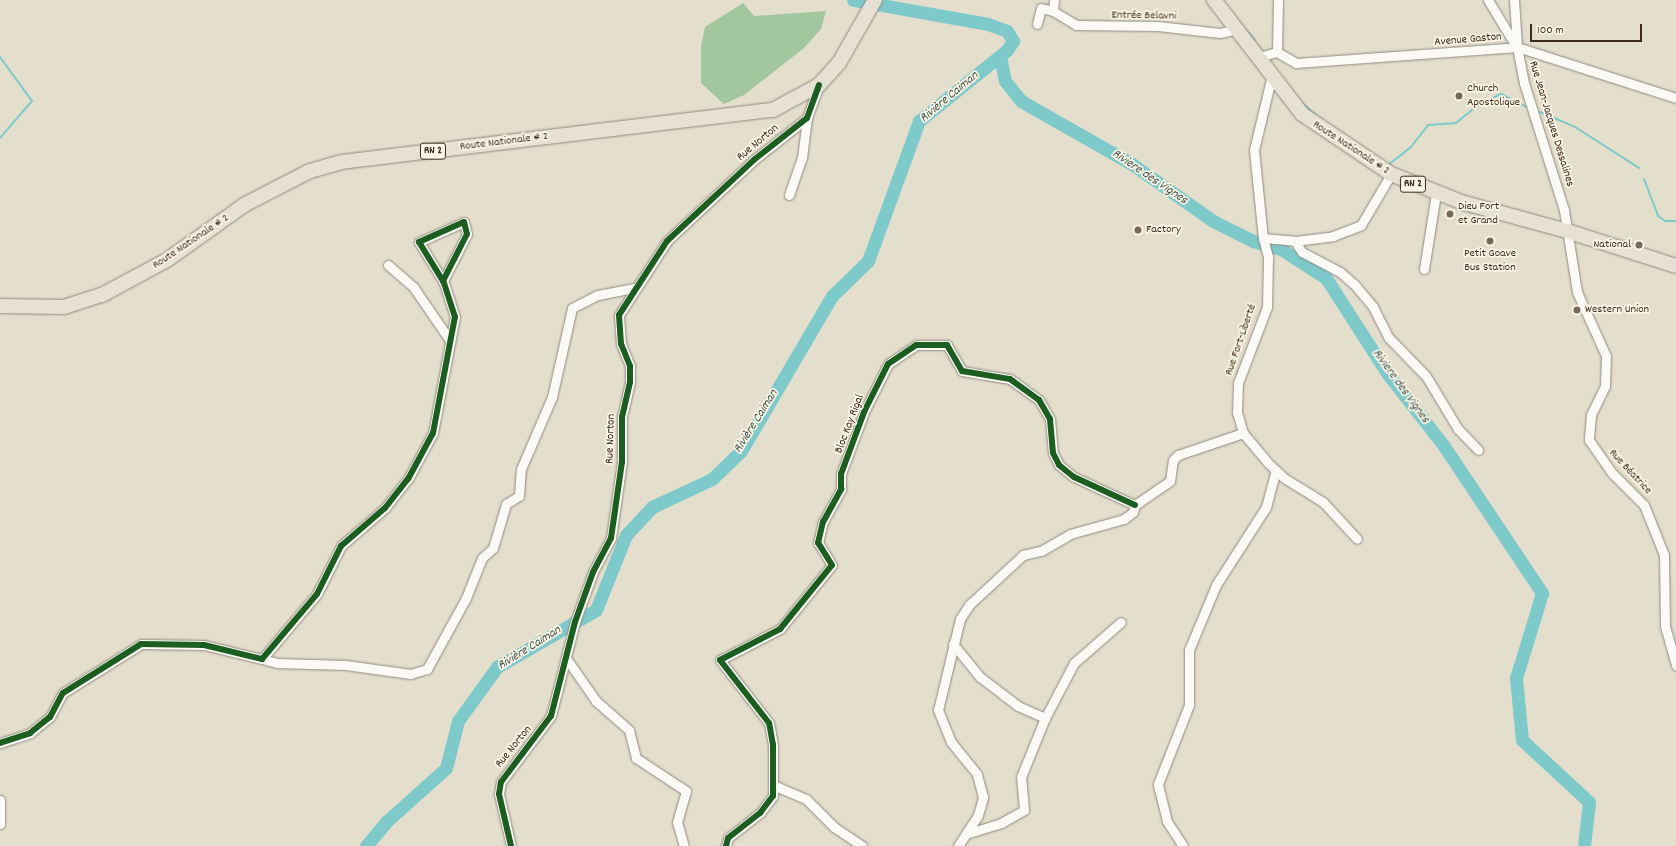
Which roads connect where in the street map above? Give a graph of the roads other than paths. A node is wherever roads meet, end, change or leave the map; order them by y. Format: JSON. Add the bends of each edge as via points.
{"nodes":[{"id":1,"x":876,"y":0,"type":"edge"},
{"id":2,"x":1054,"y":0,"type":"edge"},
{"id":3,"x":1214,"y":0,"type":"edge"},
{"id":4,"x":1278,"y":0,"type":"edge"},
{"id":5,"x":1488,"y":0,"type":"edge"},
{"id":6,"x":1514,"y":0,"type":"edge"},
{"id":7,"x":1053,"y":11,"type":"junction"},
{"id":8,"x":1037,"y":24,"type":"dead end"},
{"id":9,"x":1238,"y":29,"type":"junction"},
{"id":10,"x":1517,"y":47,"type":"junction"},
{"id":11,"x":1277,"y":52,"type":"junction"},
{"id":12,"x":1259,"y":57,"type":"junction"},
{"id":13,"x":1272,"y":75,"type":"junction"},
{"id":14,"x":819,"y":85,"type":"junction"},
{"id":15,"x":1676,"y":98,"type":"edge"},
{"id":16,"x":807,"y":118,"type":"junction"},
{"id":17,"x":1391,"y":174,"type":"junction"},
{"id":18,"x":1436,"y":193,"type":"junction"},
{"id":19,"x":789,"y":195,"type":"dead end"},
{"id":20,"x":1568,"y":231,"type":"junction"},
{"id":21,"x":1263,"y":238,"type":"junction"},
{"id":22,"x":1295,"y":241,"type":"junction"},
{"id":23,"x":388,"y":265,"type":"dead end"},
{"id":24,"x":1676,"y":266,"type":"edge"},
{"id":25,"x":1424,"y":269,"type":"dead end"},
{"id":26,"x":443,"y":281,"type":"junction"},
{"id":27,"x":634,"y":288,"type":"junction"},
{"id":28,"x":0,"y":306,"type":"edge"},
{"id":29,"x":449,"y":339,"type":"junction"},
{"id":30,"x":1243,"y":434,"type":"junction"},
{"id":31,"x":1478,"y":450,"type":"dead end"},
{"id":32,"x":1276,"y":470,"type":"junction"},
{"id":33,"x":1135,"y":505,"type":"junction"},
{"id":34,"x":1358,"y":539,"type":"dead end"},
{"id":35,"x":1121,"y":622,"type":"dead end"},
{"id":36,"x":953,"y":644,"type":"junction"},
{"id":37,"x":566,"y":658,"type":"junction"},
{"id":38,"x":262,"y":659,"type":"junction"},
{"id":39,"x":1676,"y":665,"type":"edge"},
{"id":40,"x":1045,"y":718,"type":"junction"},
{"id":41,"x":0,"y":743,"type":"edge"},
{"id":42,"x":773,"y":784,"type":"junction"},
{"id":43,"x":0,"y":800,"type":"edge"},
{"id":44,"x":0,"y":824,"type":"edge"},
{"id":45,"x":969,"y":833,"type":"junction"},
{"id":46,"x":511,"y":846,"type":"edge"},
{"id":47,"x":684,"y":846,"type":"edge"},
{"id":48,"x":726,"y":846,"type":"edge"},
{"id":49,"x":862,"y":846,"type":"edge"},
{"id":50,"x":958,"y":846,"type":"edge"},
{"id":51,"x":1183,"y":846,"type":"edge"}],
"edges":[{"from":1,"to":14,"type":"main road","name":"Route Nationale # 2","number":"RN 2","via":[[839,63]]},
{"from":2,"to":7,"type":"street"},
{"from":3,"to":9,"type":"main road","name":"Route Nationale # 2","number":"RN 2"},
{"from":4,"to":11,"type":"street"},
{"from":5,"to":10,"type":"street"},
{"from":6,"to":10,"type":"street","name":"Rue Jean-Jacques Dessalines"},
{"from":7,"to":8,"type":"street","via":[[1041,8]]},
{"from":7,"to":9,"type":"street","name":"Entrée Belavni","via":[[1076,25],[1158,26],[1220,33]]},
{"from":9,"to":12,"type":"main road","name":"Route Nationale # 2","number":"RN 2"},
{"from":10,"to":11,"type":"street","name":"Avenue Gaston","via":[[1296,63]]},
{"from":10,"to":15,"type":"street","name":"Avenue Gaston"},
{"from":10,"to":20,"type":"street","name":"Rue Jean-Jacques Dessalines","via":[[1524,84],[1557,182]]},
{"from":11,"to":12,"type":"street"},
{"from":12,"to":13,"type":"main road","name":"Route Nationale # 2","number":"RN 2"},
{"from":13,"to":17,"type":"main road","name":"Route Nationale # 2","number":"RN 2","via":[[1302,114]]},
{"from":13,"to":21,"type":"street","name":"Rue Fort-Liberté","via":[[1254,150]]},
{"from":14,"to":16,"type":"street"},
{"from":14,"to":28,"type":"main road","name":"Route Nationale # 2","number":"RN 2","via":[[773,110],[341,162],[310,171],[244,205],[167,260],[102,294],[64,307]]},
{"from":16,"to":19,"type":"street","via":[[802,158]]},
{"from":16,"to":27,"type":"street","name":"Rue Norton","via":[[755,159],[667,241]]},
{"from":17,"to":18,"type":"main road","name":"Route Nationale # 2","number":"RN 2"},
{"from":17,"to":22,"type":"street","via":[[1361,225],[1333,236]]},
{"from":18,"to":20,"type":"main road","name":"Route Nationale # 2","number":"RN 2"},
{"from":18,"to":25,"type":"street"},
{"from":20,"to":24,"type":"main road","name":"Route Nationale # 2","number":"RN 2"},
{"from":20,"to":39,"type":"street","name":"Rue Béatrice","via":[[1577,292],[1606,356],[1608,370],[1592,416],[1589,440],[1612,473],[1644,505],[1664,555],[1665,626]]},
{"from":21,"to":22,"type":"street"},
{"from":21,"to":30,"type":"street","name":"Rue Fort-Liberté","via":[[1268,257],[1267,307],[1238,383],[1237,412]]},
{"from":22,"to":31,"type":"street","via":[[1302,252],[1340,272],[1361,292],[1389,338],[1426,376],[1458,429]]},
{"from":23,"to":29,"type":"street","via":[[414,288]]},
{"from":26,"to":26,"type":"street","via":[[419,242],[464,222],[466,234]]},
{"from":26,"to":29,"type":"street","via":[[455,317]]},
{"from":27,"to":37,"type":"street","name":"Rue Norton","via":[[619,315],[621,344],[630,366],[630,382],[622,417],[622,462],[611,538],[593,572]]},
{"from":27,"to":38,"type":"street","via":[[598,295],[572,308],[552,398],[520,469],[519,496],[506,504],[493,548],[482,558],[466,598],[427,669],[410,674],[346,665],[284,664]]},
{"from":29,"to":38,"type":"street","via":[[433,433],[408,479],[385,508],[341,546],[317,594]]},
{"from":30,"to":32,"type":"street","name":"Rue Fort-Liberté"},
{"from":30,"to":33,"type":"street","via":[[1178,455],[1169,474],[1170,482]]},
{"from":32,"to":34,"type":"street","name":"Rue Fort-Liberté","via":[[1323,502]]},
{"from":32,"to":51,"type":"street","via":[[1266,507],[1216,584],[1190,650],[1189,705],[1158,784],[1167,821]]},
{"from":33,"to":36,"type":"street","via":[[1133,512],[1124,519],[1090,526],[1041,551],[1022,555],[968,605],[960,619]]},
{"from":33,"to":42,"type":"street","name":"Bloc Kay Rigal","via":[[1074,477],[1059,465],[1053,452],[1050,419],[1039,400],[1024,388],[997,375],[962,370],[947,345],[916,346],[888,364],[864,412],[841,474],[841,489],[823,522],[818,543],[832,565],[780,629],[720,660],[768,723],[773,745]]},
{"from":35,"to":40,"type":"street","via":[[1074,663]]},
{"from":36,"to":40,"type":"street","via":[[980,677],[1018,706]]},
{"from":36,"to":45,"type":"street","via":[[938,710],[951,742],[977,774],[983,797]]},
{"from":37,"to":46,"type":"street","name":"Rue Norton","via":[[551,716],[501,782],[499,794]]},
{"from":37,"to":47,"type":"street","via":[[596,701],[629,730],[636,758],[686,791],[677,822]]},
{"from":38,"to":41,"type":"street","via":[[204,645],[141,644],[63,693],[50,717],[30,732]]},
{"from":40,"to":45,"type":"street","via":[[1021,777],[1024,810],[1001,824]]},
{"from":42,"to":48,"type":"street","via":[[774,796],[768,805],[728,838]]},
{"from":42,"to":49,"type":"street","via":[[806,799],[834,827]]},
{"from":43,"to":44,"type":"street"},
{"from":45,"to":50,"type":"street"}]}
